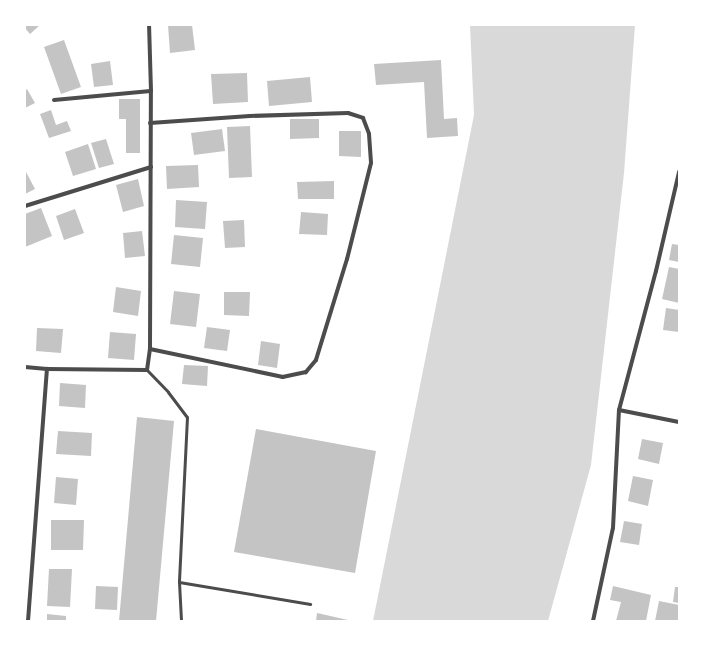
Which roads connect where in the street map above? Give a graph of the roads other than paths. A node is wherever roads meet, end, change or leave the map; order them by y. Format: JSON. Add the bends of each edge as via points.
{"nodes":[{"id":1,"x":149,"y":25,"type":"edge"},
{"id":2,"x":151,"y":91,"type":"junction"},
{"id":3,"x":54,"y":100,"type":"dead end"},
{"id":4,"x":150,"y":123,"type":"junction"},
{"id":5,"x":151,"y":167,"type":"junction"},
{"id":6,"x":679,"y":172,"type":"edge"},
{"id":7,"x":25,"y":206,"type":"edge"},
{"id":8,"x":150,"y":349,"type":"junction"},
{"id":9,"x":25,"y":367,"type":"edge"},
{"id":10,"x":47,"y":369,"type":"junction"},
{"id":11,"x":147,"y":370,"type":"junction"},
{"id":12,"x":619,"y":410,"type":"junction"},
{"id":13,"x":679,"y":422,"type":"edge"},
{"id":14,"x":179,"y":582,"type":"junction"},
{"id":15,"x":310,"y":604,"type":"dead end"},
{"id":16,"x":28,"y":621,"type":"edge"},
{"id":17,"x":181,"y":621,"type":"edge"},
{"id":18,"x":593,"y":621,"type":"edge"}],
"edges":[{"from":1,"to":2,"type":"street"},
{"from":2,"to":3,"type":"street"},
{"from":2,"to":4,"type":"street"},
{"from":4,"to":5,"type":"street"},
{"from":4,"to":8,"type":"street","via":[[348,113],[362,118],[368,134],[371,163],[347,259],[316,360],[306,372],[283,377]]},
{"from":5,"to":7,"type":"street"},
{"from":5,"to":8,"type":"street"},
{"from":6,"to":12,"type":"street"},
{"from":8,"to":11,"type":"street"},
{"from":9,"to":10,"type":"street"},
{"from":10,"to":11,"type":"street"},
{"from":10,"to":16,"type":"street"},
{"from":11,"to":14,"type":"lane","via":[[187,417]]},
{"from":12,"to":13,"type":"street"},
{"from":12,"to":18,"type":"street","via":[[613,528]]},
{"from":14,"to":15,"type":"lane"},
{"from":14,"to":17,"type":"lane"}]}
